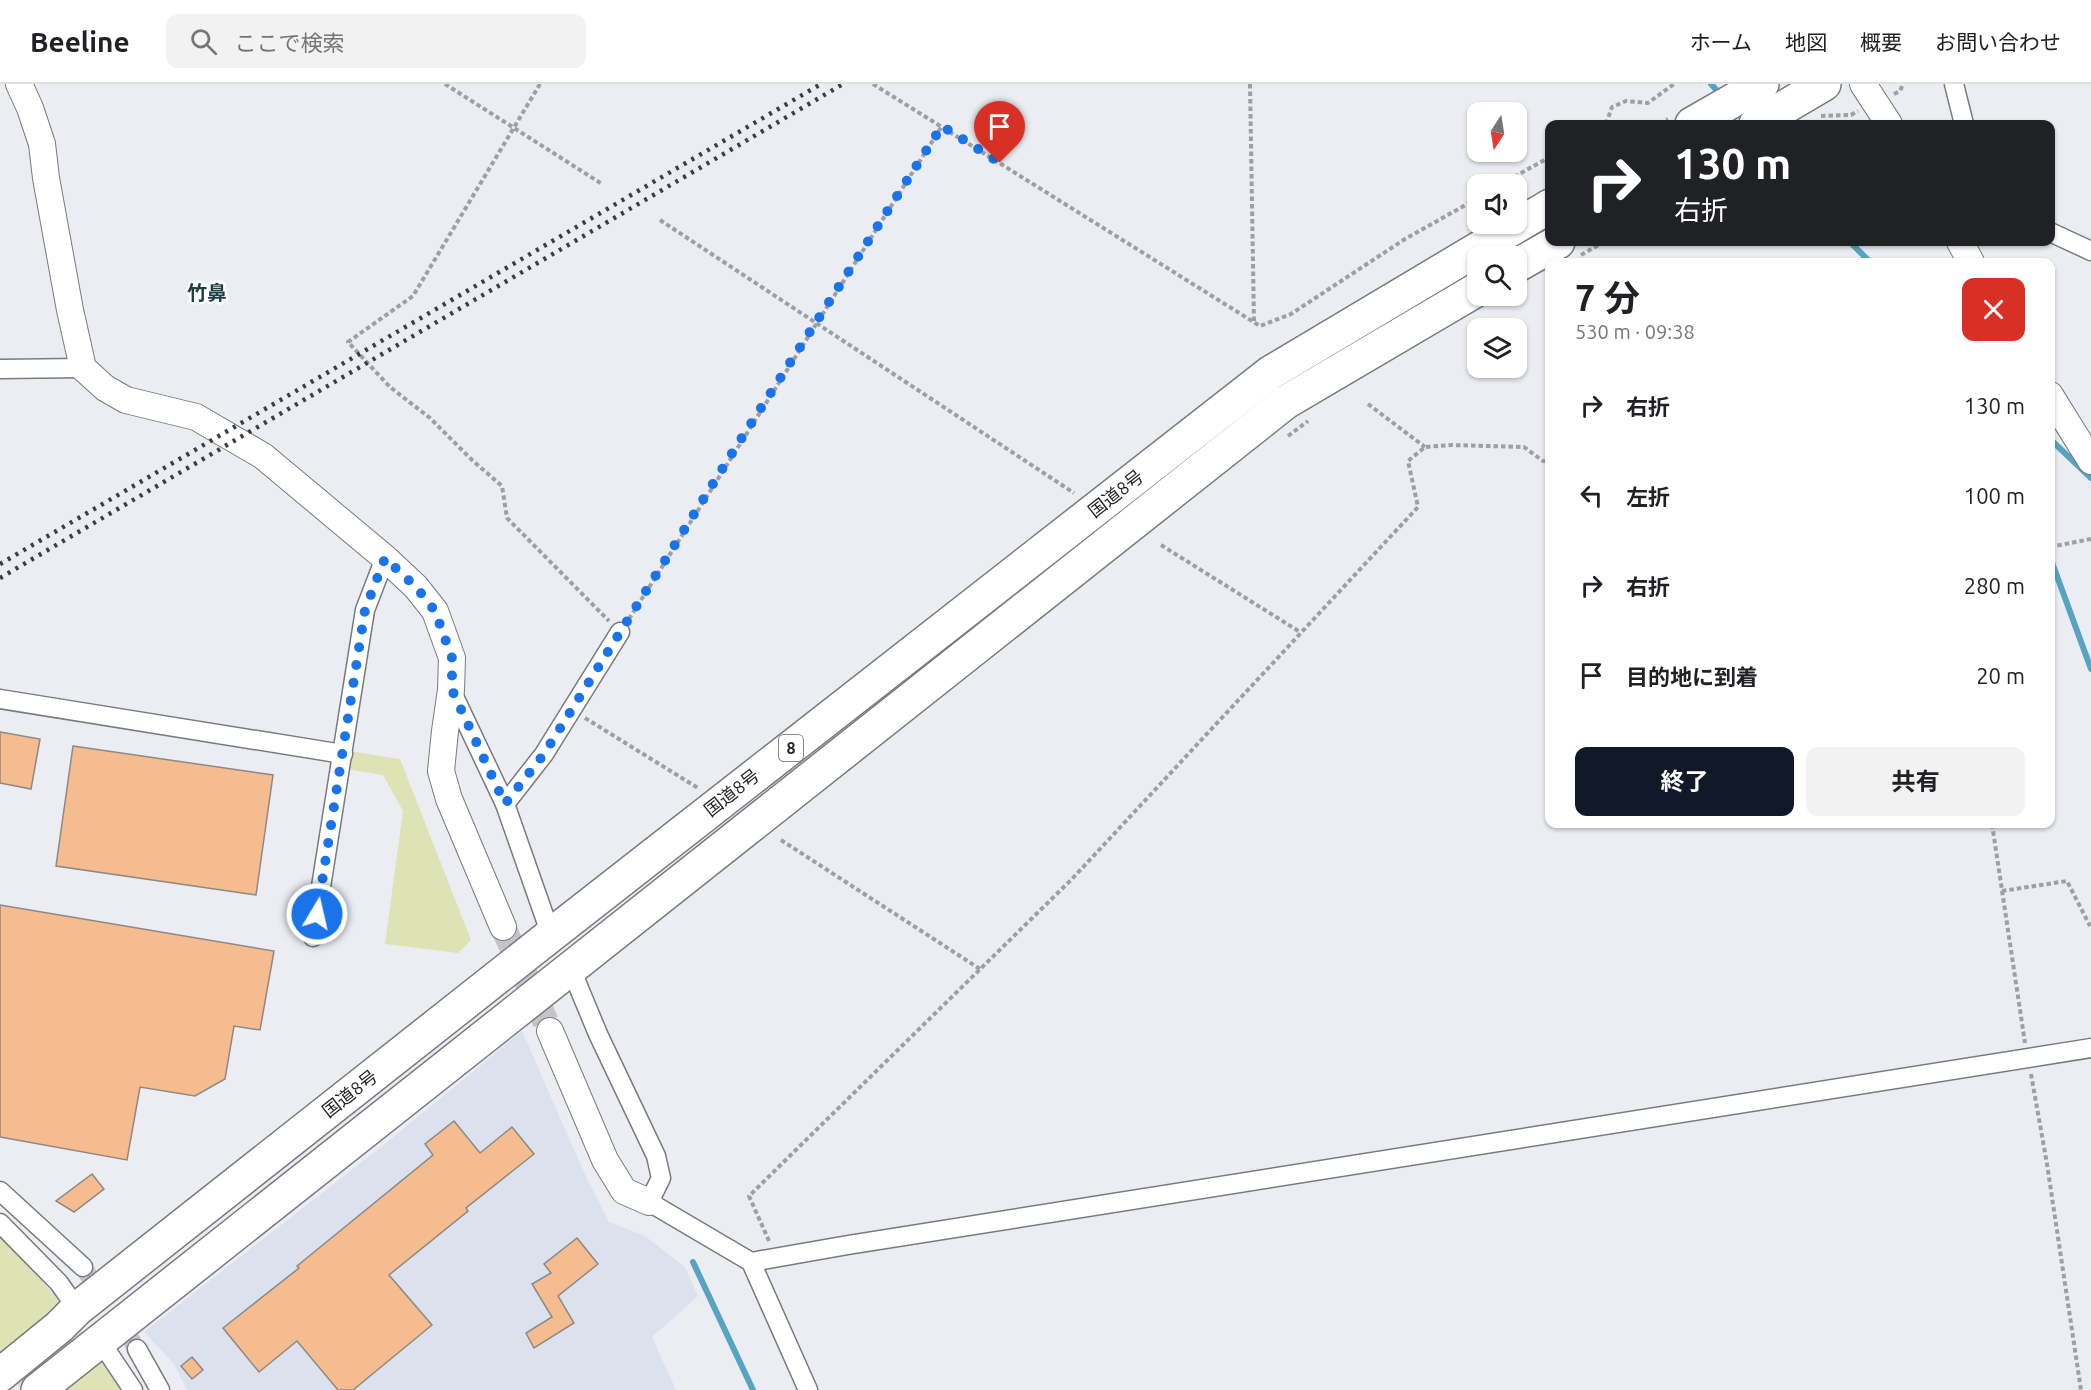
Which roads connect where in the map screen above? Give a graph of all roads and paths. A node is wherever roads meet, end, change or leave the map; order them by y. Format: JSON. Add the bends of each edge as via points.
{"nodes":[{"id":1,"x":19,"y":84,"type":"edge"},
{"id":2,"x":446,"y":84,"type":"edge"},
{"id":3,"x":540,"y":84,"type":"edge"},
{"id":4,"x":873,"y":84,"type":"edge"},
{"id":5,"x":1250,"y":84,"type":"edge"},
{"id":6,"x":1674,"y":84,"type":"edge"},
{"id":7,"x":1762,"y":84,"type":"edge"},
{"id":8,"x":1824,"y":84,"type":"edge"},
{"id":9,"x":1863,"y":84,"type":"edge"},
{"id":10,"x":1954,"y":84,"type":"edge"},
{"id":11,"x":1607,"y":120,"type":"edge"},
{"id":12,"x":1699,"y":120,"type":"edge"},
{"id":13,"x":1763,"y":120,"type":"edge"},
{"id":14,"x":1886,"y":120,"type":"edge"},
{"id":15,"x":1963,"y":120,"type":"edge"},
{"id":16,"x":942,"y":126,"type":"junction"},
{"id":17,"x":513,"y":128,"type":"junction"},
{"id":18,"x":1545,"y":160,"type":"edge"},
{"id":19,"x":1519,"y":174,"type":"edge"},
{"id":20,"x":602,"y":184,"type":"dead end"},
{"id":21,"x":1467,"y":204,"type":"edge"},
{"id":22,"x":1545,"y":209,"type":"edge"},
{"id":23,"x":660,"y":220,"type":"dead end"},
{"id":24,"x":2055,"y":234,"type":"edge"},
{"id":25,"x":1583,"y":246,"type":"edge"},
{"id":26,"x":1567,"y":249,"type":"edge"},
{"id":27,"x":2091,"y":251,"type":"edge"},
{"id":28,"x":1527,"y":262,"type":"edge"},
{"id":29,"x":1467,"y":295,"type":"edge"},
{"id":30,"x":816,"y":322,"type":"junction"},
{"id":31,"x":1254,"y":322,"type":"junction"},
{"id":32,"x":0,"y":369,"type":"edge"},
{"id":33,"x":83,"y":369,"type":"junction"},
{"id":34,"x":2055,"y":403,"type":"edge"},
{"id":35,"x":1368,"y":404,"type":"dead end"},
{"id":36,"x":1425,"y":447,"type":"junction"},
{"id":37,"x":1545,"y":461,"type":"edge"},
{"id":38,"x":2091,"y":461,"type":"edge"},
{"id":39,"x":1074,"y":493,"type":"dead end"},
{"id":40,"x":2091,"y":539,"type":"edge"},
{"id":41,"x":1161,"y":545,"type":"dead end"},
{"id":42,"x":2055,"y":546,"type":"edge"},
{"id":43,"x":385,"y":558,"type":"junction"},
{"id":44,"x":620,"y":632,"type":"junction"},
{"id":45,"x":1301,"y":632,"type":"junction"},
{"id":46,"x":452,"y":690,"type":"junction"},
{"id":47,"x":0,"y":699,"type":"edge"},
{"id":48,"x":571,"y":710,"type":"junction"},
{"id":49,"x":344,"y":754,"type":"junction"},
{"id":50,"x":698,"y":788,"type":"dead end"},
{"id":51,"x":505,"y":804,"type":"junction"},
{"id":52,"x":1993,"y":828,"type":"edge"},
{"id":53,"x":781,"y":840,"type":"dead end"},
{"id":54,"x":2002,"y":891,"type":"junction"},
{"id":55,"x":2090,"y":926,"type":"edge"},
{"id":56,"x":503,"y":927,"type":"tunnel mouth"},
{"id":57,"x":551,"y":935,"type":"junction"},
{"id":58,"x":313,"y":937,"type":"dead end"},
{"id":59,"x":571,"y":969,"type":"junction"},
{"id":60,"x":980,"y":969,"type":"junction"},
{"id":61,"x":550,"y":1031,"type":"tunnel mouth"},
{"id":62,"x":2091,"y":1048,"type":"edge"},
{"id":63,"x":2028,"y":1057,"type":"junction"},
{"id":64,"x":0,"y":1191,"type":"edge"},
{"id":65,"x":649,"y":1202,"type":"junction"},
{"id":66,"x":0,"y":1223,"type":"edge"},
{"id":67,"x":777,"y":1257,"type":"junction"},
{"id":68,"x":751,"y":1262,"type":"junction"},
{"id":69,"x":83,"y":1267,"type":"tunnel mouth"},
{"id":70,"x":68,"y":1318,"type":"junction"},
{"id":71,"x":90,"y":1349,"type":"junction"},
{"id":72,"x":137,"y":1349,"type":"tunnel mouth"},
{"id":73,"x":0,"y":1375,"type":"edge"},
{"id":74,"x":38,"y":1390,"type":"edge"},
{"id":75,"x":133,"y":1390,"type":"edge"},
{"id":76,"x":160,"y":1390,"type":"edge"},
{"id":77,"x":808,"y":1390,"type":"edge"},
{"id":78,"x":2081,"y":1390,"type":"edge"}],
"edges":[{"from":1,"to":33,"type":"street","via":[[42,144]]},
{"from":2,"to":17,"type":"path"},
{"from":3,"to":17,"type":"path"},
{"from":4,"to":16,"type":"path"},
{"from":5,"to":31,"type":"path"},
{"from":6,"to":11,"type":"path","via":[[1648,103],[1626,101],[1612,107]]},
{"from":7,"to":12,"type":"highway"},
{"from":8,"to":13,"type":"highway"},
{"from":9,"to":14,"type":"street"},
{"from":10,"to":15,"type":"street"},
{"from":16,"to":30,"type":"path"},
{"from":16,"to":31,"type":"path"},
{"from":17,"to":20,"type":"path"},
{"from":17,"to":44,"type":"path","via":[[412,296],[348,342],[390,387],[430,418],[501,486],[507,518]]},
{"from":18,"to":19,"type":"path"},
{"from":21,"to":31,"type":"path","via":[[1405,239],[1291,314],[1260,326]]},
{"from":22,"to":57,"type":"highway","name":"国道8号","number":"8","via":[[1270,373]]},
{"from":23,"to":30,"type":"path"},
{"from":24,"to":27,"type":"street"},
{"from":25,"to":26,"type":"path"},
{"from":26,"to":28,"type":"highway"},
{"from":29,"to":59,"type":"highway","name":"国道8号","number":"8","via":[[1286,402]]},
{"from":30,"to":39,"type":"path"},
{"from":30,"to":44,"type":"path"},
{"from":32,"to":33,"type":"street"},
{"from":33,"to":43,"type":"street","via":[[126,400],[196,417],[263,456]]},
{"from":34,"to":38,"type":"street"},
{"from":35,"to":36,"type":"path"},
{"from":36,"to":37,"type":"path","via":[[1524,447]]},
{"from":36,"to":45,"type":"path","via":[[1408,461],[1418,507]]},
{"from":40,"to":42,"type":"path"},
{"from":41,"to":45,"type":"path"},
{"from":43,"to":46,"type":"street","via":[[435,611],[452,658]]},
{"from":43,"to":49,"type":"street","via":[[365,610]]},
{"from":44,"to":48,"type":"street"},
{"from":45,"to":60,"type":"path","via":[[1072,879]]},
{"from":46,"to":51,"type":"street"},
{"from":46,"to":56,"type":"street","via":[[441,771]]},
{"from":47,"to":49,"type":"street"},
{"from":48,"to":50,"type":"path"},
{"from":48,"to":51,"type":"street","via":[[544,754]]},
{"from":49,"to":58,"type":"street"},
{"from":51,"to":57,"type":"street"},
{"from":52,"to":54,"type":"path"},
{"from":53,"to":60,"type":"path"},
{"from":54,"to":55,"type":"path","via":[[2067,881]]},
{"from":54,"to":63,"type":"path"},
{"from":57,"to":70,"type":"highway","name":"国道8号","number":"8"},
{"from":59,"to":65,"type":"street","via":[[656,1156],[661,1178]]},
{"from":59,"to":71,"type":"highway","name":"国道8号","number":"8"},
{"from":60,"to":67,"type":"path","via":[[749,1196]]},
{"from":61,"to":65,"type":"street","via":[[604,1160],[624,1191]]},
{"from":62,"to":63,"type":"street"},
{"from":63,"to":67,"type":"street"},
{"from":63,"to":78,"type":"path"},
{"from":64,"to":69,"type":"street"},
{"from":65,"to":68,"type":"street"},
{"from":66,"to":70,"type":"street","via":[[58,1283]]},
{"from":67,"to":68,"type":"street"},
{"from":68,"to":77,"type":"street"},
{"from":70,"to":73,"type":"highway","name":"国道8号","number":"8"},
{"from":71,"to":74,"type":"highway","name":"国道8号","number":"8"},
{"from":71,"to":75,"type":"street"},
{"from":72,"to":76,"type":"street"}]}
